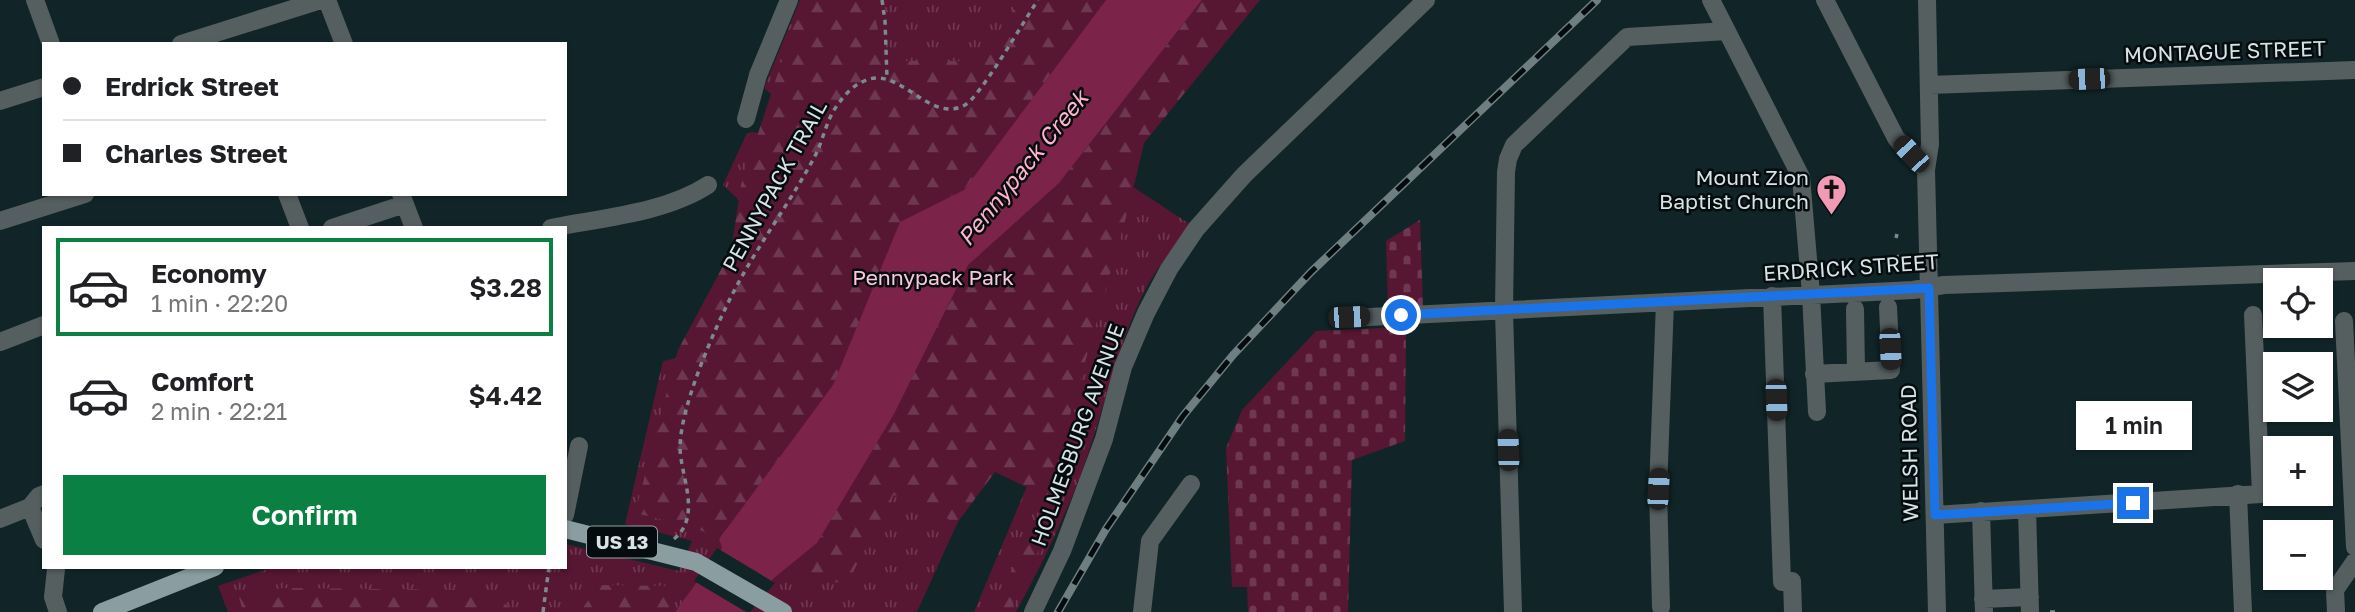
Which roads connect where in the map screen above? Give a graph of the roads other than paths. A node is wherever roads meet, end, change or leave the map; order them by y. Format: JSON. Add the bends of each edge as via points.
{"nodes":[{"id":1,"x":35,"y":0,"type":"edge"},
{"id":2,"x":321,"y":0,"type":"edge"},
{"id":3,"x":327,"y":0,"type":"edge"},
{"id":4,"x":789,"y":0,"type":"edge"},
{"id":5,"x":1426,"y":0,"type":"edge"},
{"id":6,"x":1711,"y":0,"type":"edge"},
{"id":7,"x":1825,"y":0,"type":"edge"},
{"id":8,"x":1927,"y":0,"type":"edge"},
{"id":9,"x":1727,"y":31,"type":"junction"},
{"id":10,"x":228,"y":37,"type":"edge"},
{"id":11,"x":50,"y":42,"type":"edge"},
{"id":12,"x":194,"y":42,"type":"edge"},
{"id":13,"x":343,"y":42,"type":"edge"},
{"id":14,"x":2355,"y":69,"type":"edge"},
{"id":15,"x":1929,"y":85,"type":"junction"},
{"id":16,"x":42,"y":88,"type":"edge"},
{"id":17,"x":0,"y":101,"type":"edge"},
{"id":18,"x":746,"y":119,"type":"dead end"},
{"id":19,"x":1926,"y":170,"type":"junction"},
{"id":20,"x":708,"y":185,"type":"dead end"},
{"id":21,"x":79,"y":196,"type":"edge"},
{"id":22,"x":288,"y":196,"type":"edge"},
{"id":23,"x":403,"y":199,"type":"edge"},
{"id":24,"x":0,"y":221,"type":"edge"},
{"id":25,"x":299,"y":226,"type":"edge"},
{"id":26,"x":337,"y":226,"type":"edge"},
{"id":27,"x":413,"y":226,"type":"edge"},
{"id":28,"x":562,"y":226,"type":"edge"},
{"id":29,"x":2355,"y":271,"type":"edge"},
{"id":30,"x":1929,"y":288,"type":"junction"},
{"id":31,"x":1811,"y":294,"type":"junction"},
{"id":32,"x":1772,"y":296,"type":"junction"},
{"id":33,"x":1665,"y":302,"type":"junction"},
{"id":34,"x":1888,"y":307,"type":"dead end"},
{"id":35,"x":1855,"y":309,"type":"dead end"},
{"id":36,"x":1504,"y":311,"type":"junction"},
{"id":37,"x":2253,"y":316,"type":"dead end"},
{"id":38,"x":1349,"y":317,"type":"dead end"},
{"id":39,"x":2344,"y":321,"type":"dead end"},
{"id":40,"x":42,"y":326,"type":"edge"},
{"id":41,"x":0,"y":342,"type":"edge"},
{"id":42,"x":1856,"y":372,"type":"junction"},
{"id":43,"x":1814,"y":374,"type":"junction"},
{"id":44,"x":1816,"y":412,"type":"dead end"},
{"id":45,"x":579,"y":446,"type":"dead end"},
{"id":46,"x":2353,"y":456,"type":"edge"},
{"id":47,"x":569,"y":481,"type":"edge"},
{"id":48,"x":1191,"y":484,"type":"dead end"},
{"id":49,"x":2238,"y":494,"type":"junction"},
{"id":50,"x":42,"y":495,"type":"edge"},
{"id":51,"x":30,"y":507,"type":"junction"},
{"id":52,"x":2027,"y":509,"type":"junction"},
{"id":53,"x":1981,"y":511,"type":"junction"},
{"id":54,"x":2,"y":514,"type":"edge"},
{"id":55,"x":1935,"y":515,"type":"junction"},
{"id":56,"x":567,"y":529,"type":"edge"},
{"id":57,"x":42,"y":535,"type":"edge"},
{"id":58,"x":2355,"y":547,"type":"edge"},
{"id":59,"x":2355,"y":561,"type":"edge"},
{"id":60,"x":58,"y":569,"type":"edge"},
{"id":61,"x":210,"y":569,"type":"edge"},
{"id":62,"x":1983,"y":605,"type":"edge"},
{"id":63,"x":2030,"y":605,"type":"edge"},
{"id":64,"x":1661,"y":607,"type":"dead end"},
{"id":65,"x":58,"y":612,"type":"edge"},
{"id":66,"x":102,"y":612,"type":"edge"},
{"id":67,"x":783,"y":612,"type":"edge"},
{"id":68,"x":1033,"y":612,"type":"edge"},
{"id":69,"x":1142,"y":612,"type":"edge"},
{"id":70,"x":1513,"y":612,"type":"edge"},
{"id":71,"x":1793,"y":612,"type":"edge"},
{"id":72,"x":1937,"y":612,"type":"edge"},
{"id":73,"x":2243,"y":612,"type":"edge"},
{"id":74,"x":2336,"y":612,"type":"edge"}],
"edges":[{"from":1,"to":11,"type":"street"},
{"from":2,"to":10,"type":"street"},
{"from":3,"to":13,"type":"street"},
{"from":4,"to":18,"type":"street","via":[[758,75]]},
{"from":5,"to":68,"type":"street","name":"HOLMESBURG AVENUE","via":[[1244,175],[1196,229],[1169,269],[1123,367],[1100,450]]},
{"from":6,"to":9,"type":"street"},
{"from":7,"to":19,"type":"street","via":[[1896,138]]},
{"from":8,"to":15,"type":"street","name":"WELSH ROAD"},
{"from":9,"to":31,"type":"street","via":[[1801,177]]},
{"from":9,"to":36,"type":"street","via":[[1627,37],[1514,145],[1506,166]]},
{"from":10,"to":12,"type":"street"},
{"from":14,"to":15,"type":"street","name":"MONTAGUE STREET"},
{"from":15,"to":19,"type":"street","name":"WELSH ROAD"},
{"from":16,"to":17,"type":"street"},
{"from":19,"to":30,"type":"street","name":"WELSH ROAD"},
{"from":20,"to":28,"type":"street","via":[[693,195],[636,212]]},
{"from":21,"to":24,"type":"street"},
{"from":22,"to":25,"type":"street"},
{"from":23,"to":26,"type":"street"},
{"from":23,"to":27,"type":"street"},
{"from":29,"to":30,"type":"street","name":"ERDRICK STREET"},
{"from":30,"to":31,"type":"street","name":"ERDRICK STREET"},
{"from":30,"to":55,"type":"street","name":"WELSH ROAD"},
{"from":31,"to":32,"type":"street","name":"ERDRICK STREET"},
{"from":31,"to":43,"type":"street"},
{"from":32,"to":33,"type":"street","name":"ERDRICK STREET"},
{"from":32,"to":71,"type":"street","via":[[1782,582],[1792,581]]},
{"from":33,"to":36,"type":"street","name":"ERDRICK STREET"},
{"from":33,"to":64,"type":"street","via":[[1658,489]]},
{"from":34,"to":42,"type":"street","via":[[1891,370]]},
{"from":35,"to":42,"type":"street"},
{"from":36,"to":38,"type":"street","name":"ERDRICK STREET"},
{"from":36,"to":70,"type":"street"},
{"from":37,"to":49,"type":"street","via":[[2261,494]]},
{"from":39,"to":46,"type":"street"},
{"from":40,"to":41,"type":"street"},
{"from":42,"to":43,"type":"street"},
{"from":43,"to":44,"type":"street"},
{"from":45,"to":47,"type":"street"},
{"from":46,"to":58,"type":"street"},
{"from":48,"to":69,"type":"street","via":[[1150,541]]},
{"from":49,"to":52,"type":"street"},
{"from":49,"to":73,"type":"street"},
{"from":50,"to":51,"type":"street"},
{"from":51,"to":54,"type":"street"},
{"from":51,"to":57,"type":"street"},
{"from":52,"to":53,"type":"street"},
{"from":52,"to":63,"type":"street"},
{"from":53,"to":55,"type":"street"},
{"from":53,"to":62,"type":"street"},
{"from":55,"to":72,"type":"street","name":"WELSH ROAD"},
{"from":56,"to":67,"type":"main road","number":"US 13","via":[[703,565]]},
{"from":59,"to":74,"type":"street","via":[[2335,590]]},
{"from":60,"to":65,"type":"street","via":[[53,597]]},
{"from":61,"to":66,"type":"main road"},
{"from":62,"to":63,"type":"street"}]}
